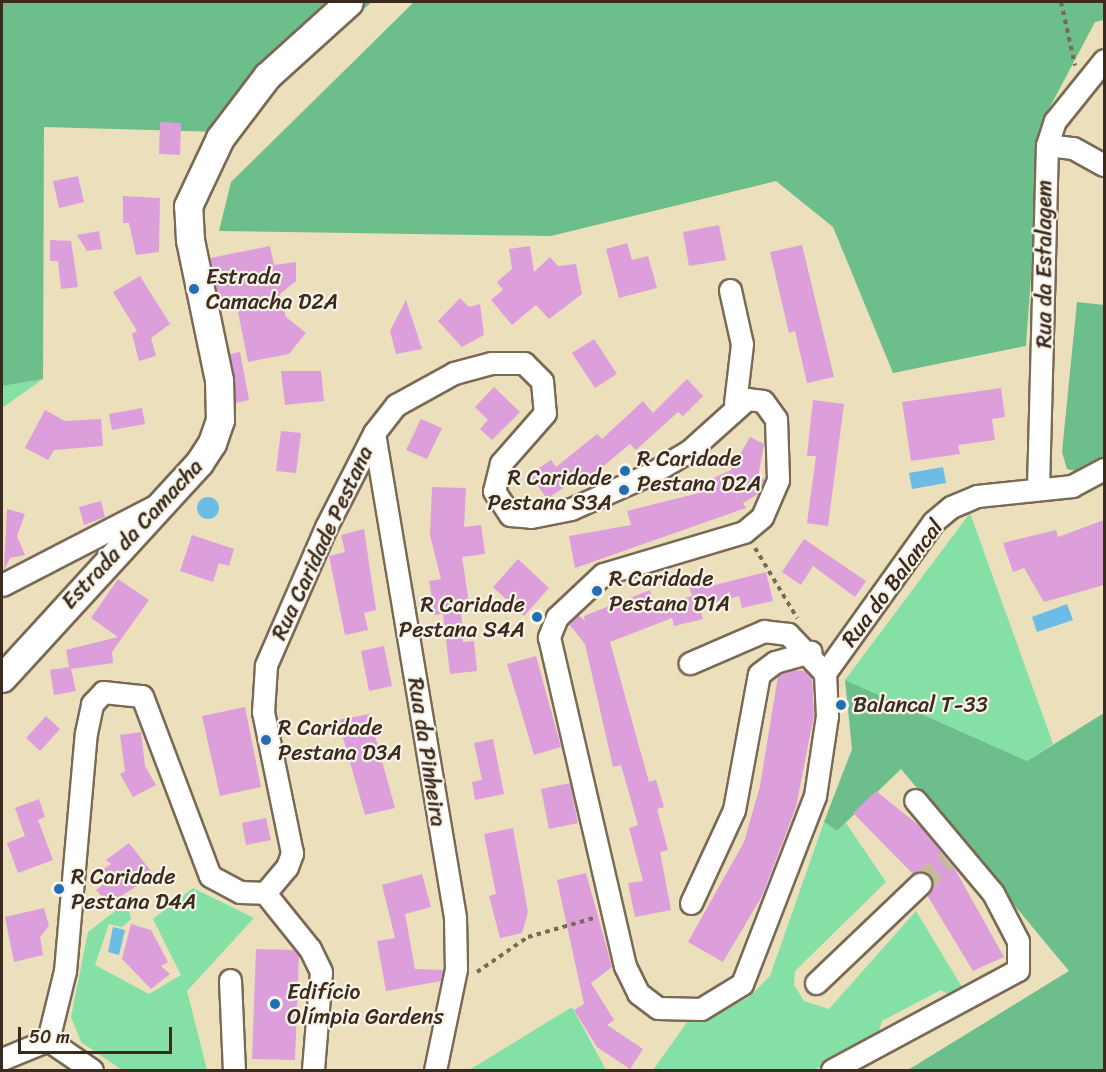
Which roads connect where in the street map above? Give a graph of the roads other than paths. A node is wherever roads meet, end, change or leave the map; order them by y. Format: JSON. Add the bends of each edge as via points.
{"nodes":[{"id":1,"x":349,"y":2,"type":"edge"},
{"id":2,"x":1104,"y":60,"type":"edge"},
{"id":3,"x":1047,"y":146,"type":"junction"},
{"id":4,"x":1104,"y":165,"type":"edge"},
{"id":5,"x":730,"y":290,"type":"dead end"},
{"id":6,"x":735,"y":405,"type":"junction"},
{"id":7,"x":374,"y":433,"type":"junction"},
{"id":8,"x":1104,"y":470,"type":"edge"},
{"id":9,"x":1038,"y":488,"type":"junction"},
{"id":10,"x":163,"y":503,"type":"junction"},
{"id":11,"x":2,"y":585,"type":"edge"},
{"id":12,"x":805,"y":647,"type":"junction"},
{"id":13,"x":690,"y":663,"type":"dead end"},
{"id":14,"x":825,"y":673,"type":"junction"},
{"id":15,"x":2,"y":678,"type":"edge"},
{"id":16,"x":915,"y":800,"type":"dead end"},
{"id":17,"x":920,"y":884,"type":"tunnel mouth"},
{"id":18,"x":265,"y":893,"type":"junction"},
{"id":19,"x":691,"y":903,"type":"dead end"},
{"id":20,"x":231,"y":980,"type":"dead end"},
{"id":21,"x":816,"y":983,"type":"dead end"},
{"id":22,"x":48,"y":1040,"type":"junction"},
{"id":23,"x":2,"y":1059,"type":"edge"},
{"id":24,"x":92,"y":1071,"type":"edge"},
{"id":25,"x":234,"y":1071,"type":"edge"},
{"id":26,"x":313,"y":1071,"type":"edge"},
{"id":27,"x":435,"y":1071,"type":"edge"},
{"id":28,"x":832,"y":1071,"type":"edge"}],
"edges":[{"from":1,"to":10,"type":"street","name":"Estrada da Camacha","via":[[267,76],[220,138],[188,206],[190,240],[219,380],[220,420],[199,463]]},
{"from":2,"to":3,"type":"street","name":"Rua da Estalagem","via":[[1079,86],[1055,121]]},
{"from":3,"to":4,"type":"street","via":[[1073,148]]},
{"from":3,"to":9,"type":"street","name":"Rua da Estalagem"},
{"from":5,"to":6,"type":"street","via":[[742,344]]},
{"from":6,"to":7,"type":"street","name":"Rua Caridade Pestana","via":[[689,450],[650,474],[571,509],[531,517],[510,515],[499,507],[494,491],[501,463],[545,413],[542,381],[524,363],[492,363],[454,373],[396,405]]},
{"from":6,"to":14,"type":"street","via":[[763,401],[780,433],[771,501],[744,532],[603,574],[557,617],[549,636],[625,966],[638,993],[658,1008],[701,1009],[742,984],[815,796],[827,716]]},
{"from":7,"to":18,"type":"street","name":"Rua Caridade Pestana","via":[[266,665],[263,712],[292,853],[280,879]]},
{"from":7,"to":27,"type":"street","name":"Rua da Pinheira","via":[[455,918],[454,987]]},
{"from":8,"to":9,"type":"street","name":"Rua do Balancal","via":[[1072,486]]},
{"from":9,"to":14,"type":"street","name":"Rua do Balancal","via":[[977,496],[933,522]]},
{"from":10,"to":11,"type":"street"},
{"from":10,"to":15,"type":"street","name":"Estrada da Camacha"},
{"from":12,"to":13,"type":"street","via":[[776,630],[764,631]]},
{"from":12,"to":14,"type":"street"},
{"from":12,"to":19,"type":"street","via":[[759,674],[734,810]]},
{"from":16,"to":28,"type":"street","via":[[951,855],[993,893],[1018,941],[1018,970]]},
{"from":17,"to":21,"type":"street"},
{"from":18,"to":22,"type":"street","via":[[240,892],[210,876],[142,696],[103,692],[92,704],[86,734],[65,971]]},
{"from":18,"to":26,"type":"street","via":[[310,949],[321,972]]},
{"from":20,"to":25,"type":"street"},
{"from":22,"to":23,"type":"street"},
{"from":22,"to":24,"type":"street"}]}
